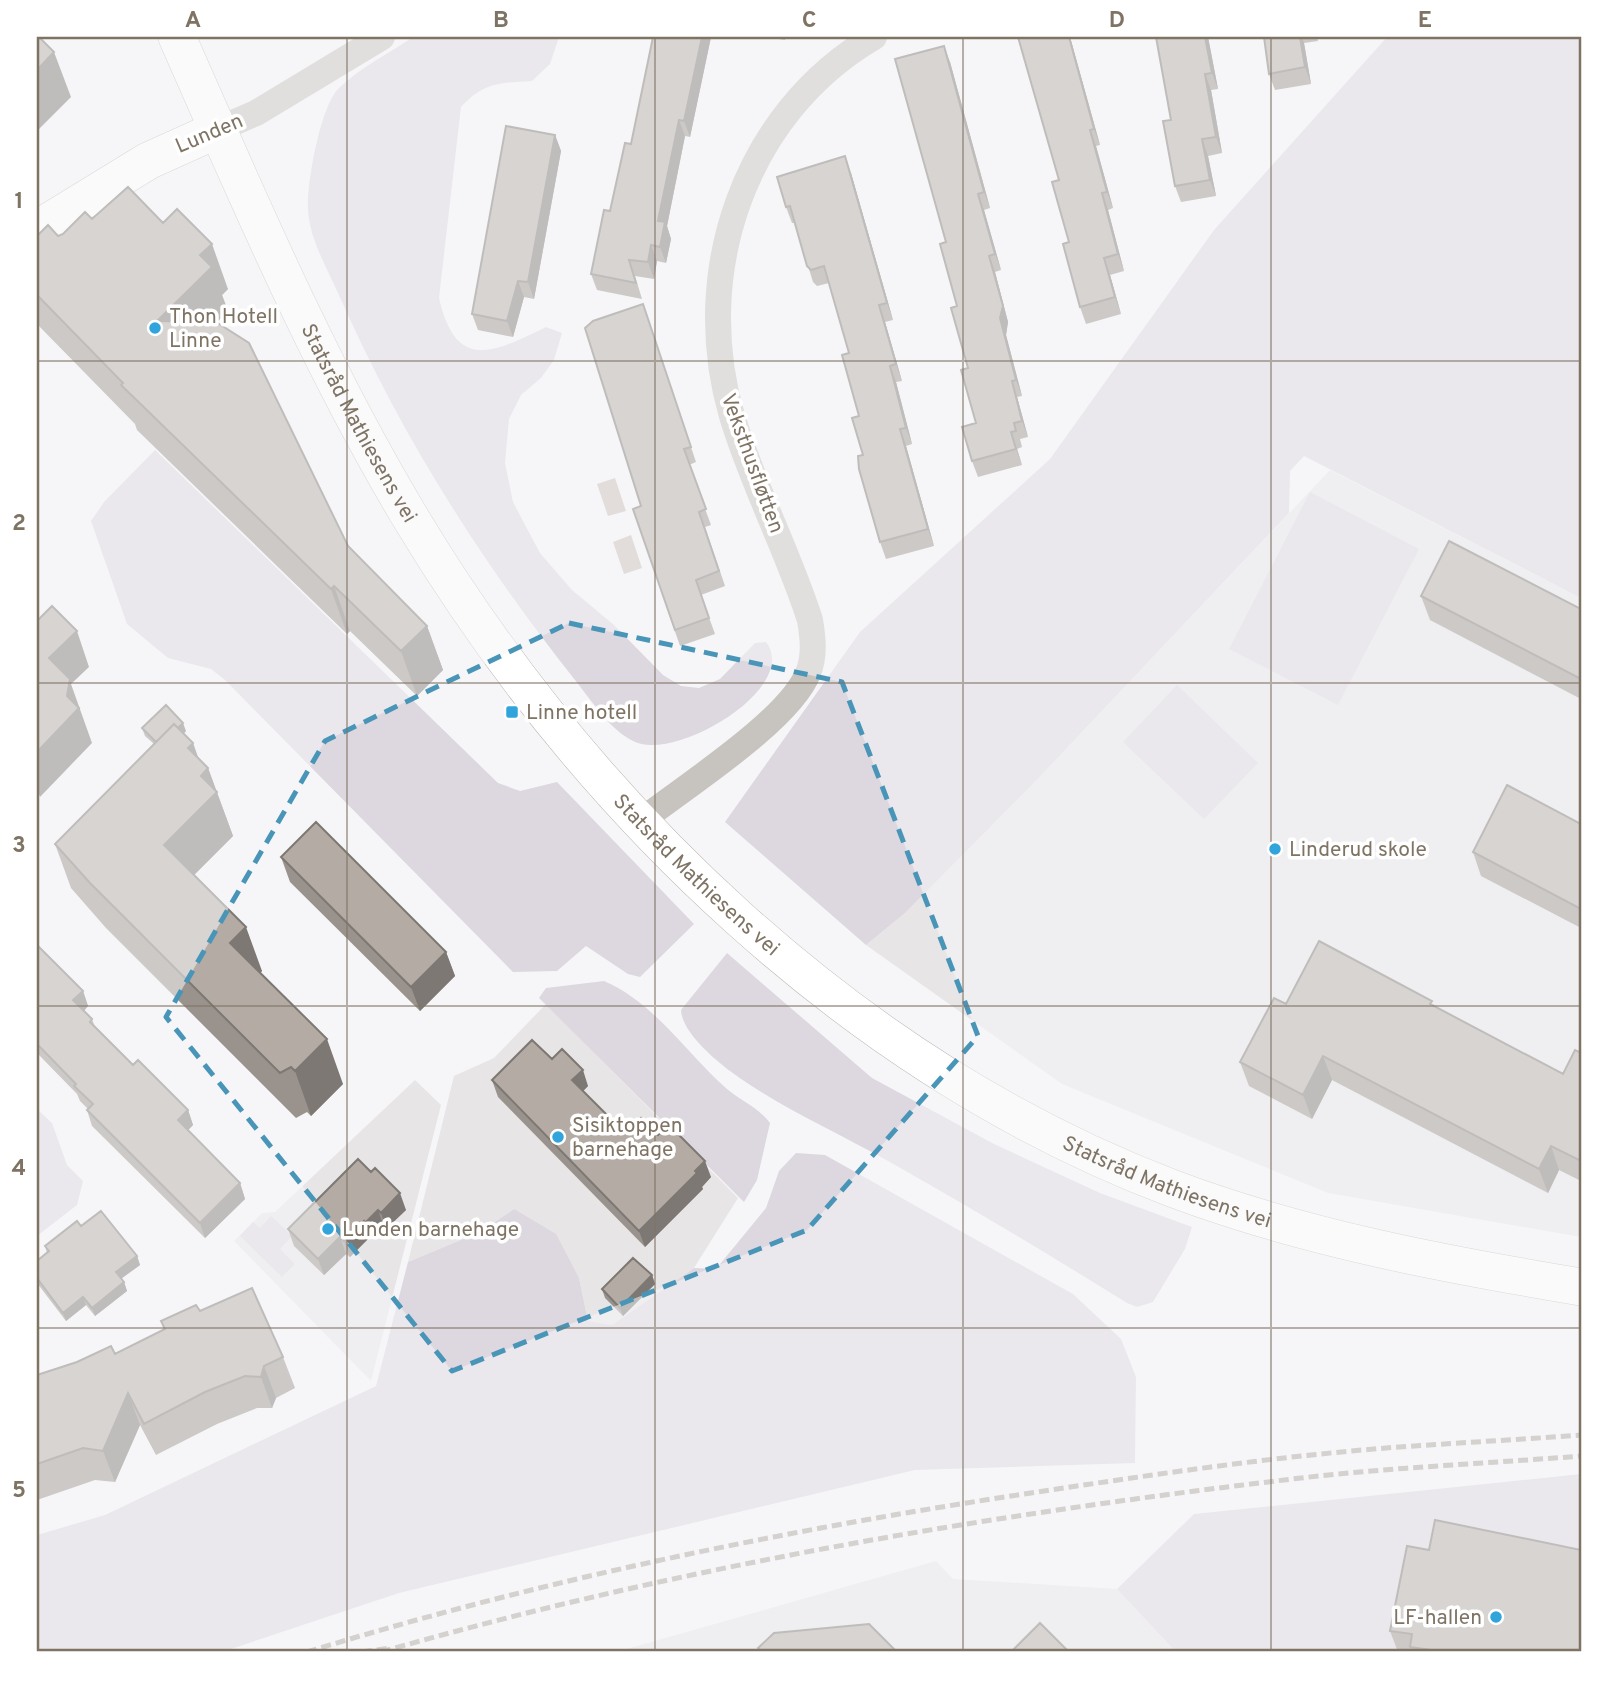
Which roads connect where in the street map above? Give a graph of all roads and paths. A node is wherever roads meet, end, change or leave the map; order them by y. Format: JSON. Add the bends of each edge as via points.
{"nodes":[{"id":1,"x":177,"y":37,"type":"edge"},
{"id":2,"x":382,"y":37,"type":"edge"},
{"id":3,"x":874,"y":37,"type":"edge"},
{"id":4,"x":219,"y":129,"type":"junction"},
{"id":5,"x":37,"y":229,"type":"edge"},
{"id":6,"x":641,"y":821,"type":"junction"},
{"id":7,"x":1581,"y":1287,"type":"edge"}],
"edges":[{"from":1,"to":4,"type":"street","name":"Statsråd Mathiesens vei"},
{"from":2,"to":4,"type":"street","name":"Lunden","via":[[256,113]]},
{"from":3,"to":6,"type":"street","name":"Veksthusfløtten","via":[[819,76],[787,112],[738,198],[721,265],[722,371],[746,455],[810,620],[813,640],[808,675],[776,717]]},
{"from":4,"to":5,"type":"street","name":"Lunden","via":[[99,188]]},
{"from":4,"to":6,"type":"street","name":"Statsråd Mathiesens vei","via":[[349,406],[414,524],[516,672]]},
{"from":6,"to":7,"type":"street","name":"Statsråd Mathiesens vei","via":[[719,900],[803,972],[901,1045],[1051,1134],[1171,1188],[1271,1222],[1411,1256]]}]}
